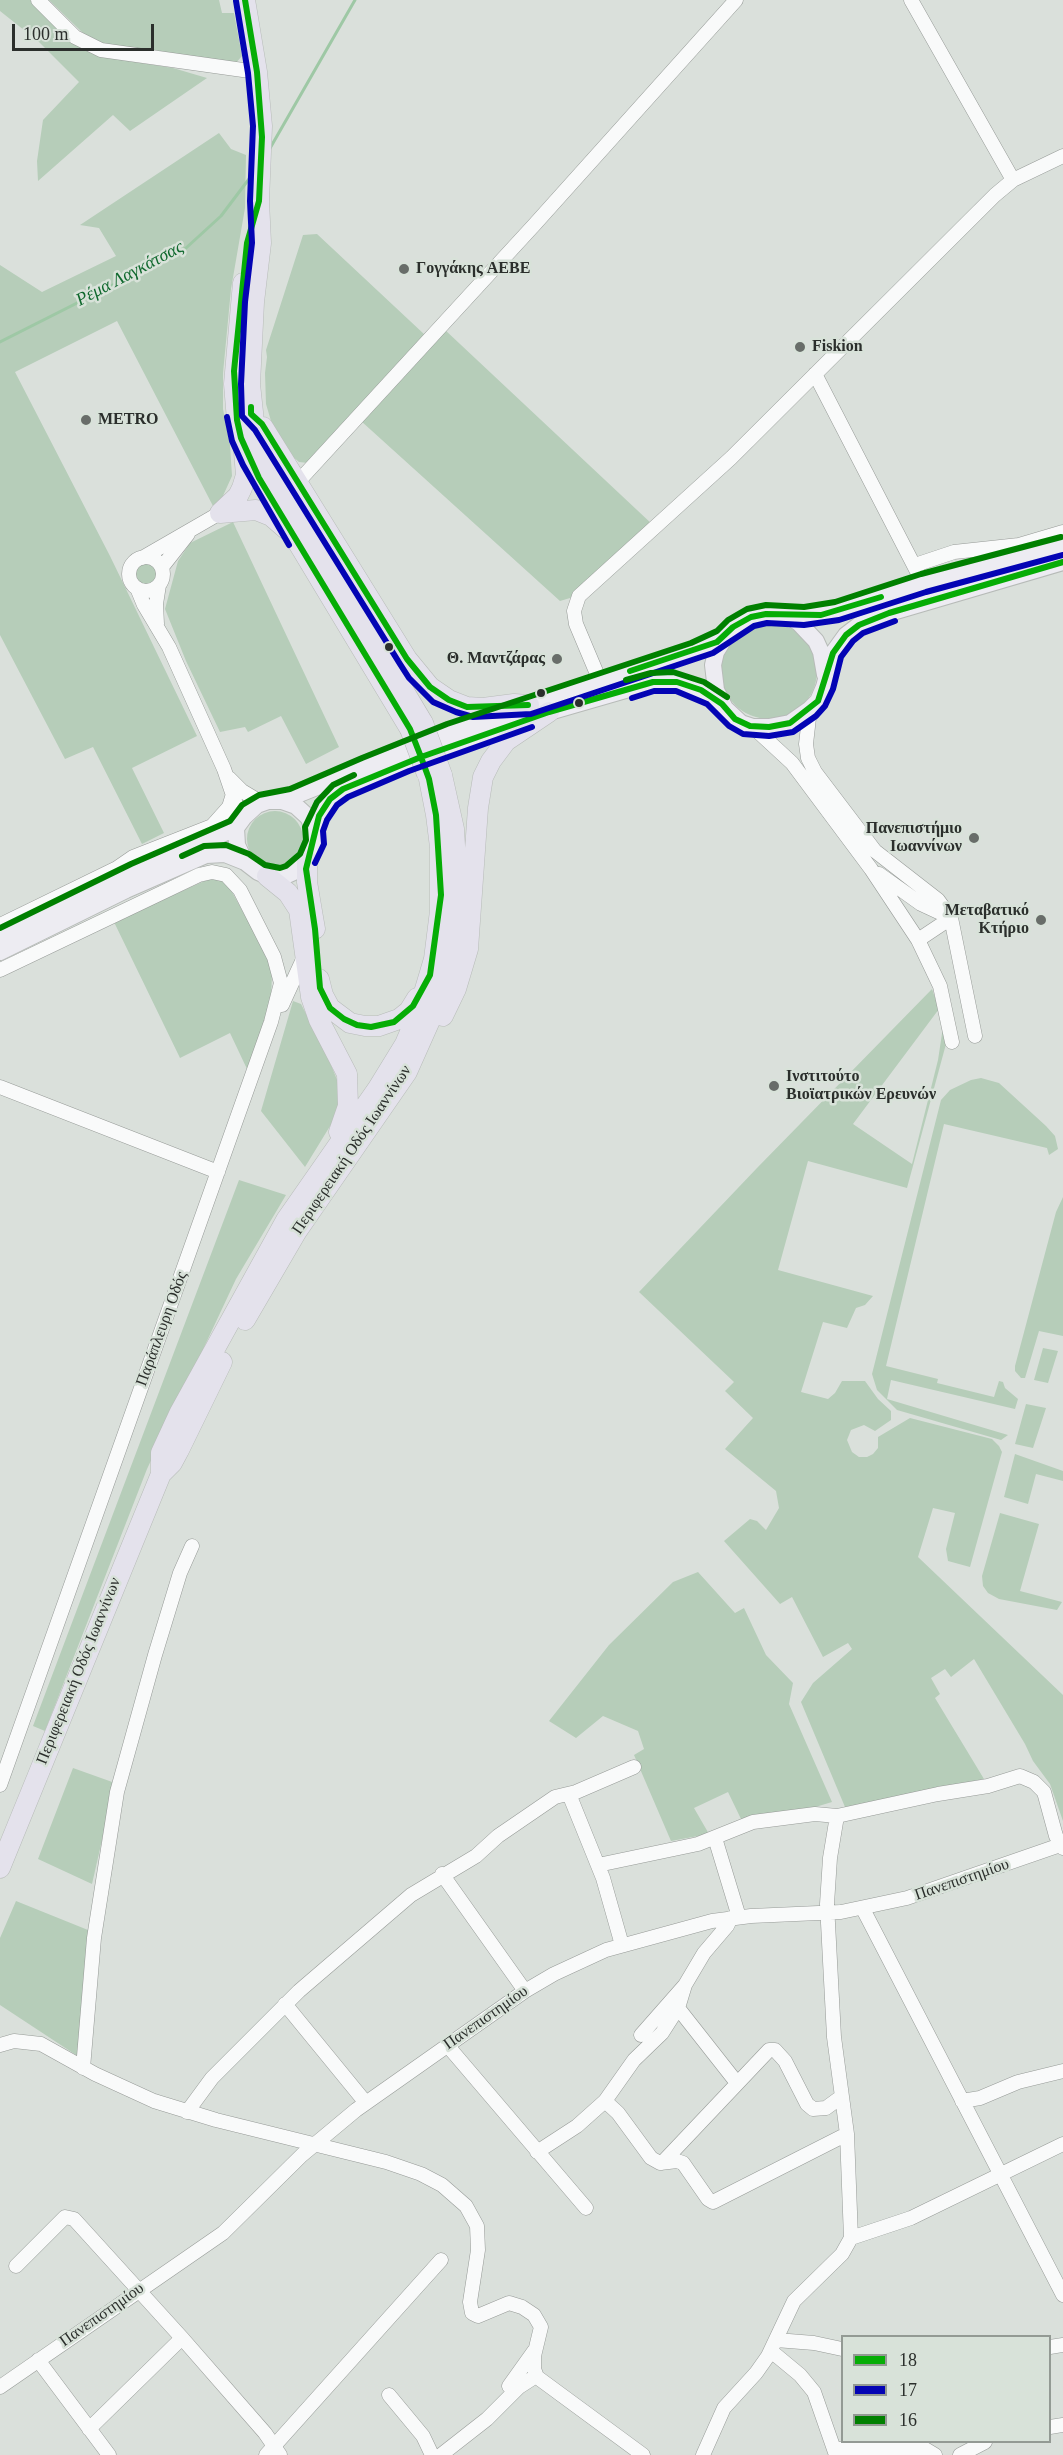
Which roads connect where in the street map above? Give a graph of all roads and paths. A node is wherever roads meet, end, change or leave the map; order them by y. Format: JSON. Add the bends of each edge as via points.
{"nodes":[{"id":1,"x":38,"y":0,"type":"edge"},
{"id":2,"x":245,"y":0,"type":"edge"},
{"id":3,"x":736,"y":0,"type":"edge"},
{"id":4,"x":912,"y":0,"type":"edge"},
{"id":5,"x":257,"y":72,"type":"junction"},
{"id":6,"x":1063,"y":156,"type":"edge"},
{"id":7,"x":1013,"y":180,"type":"junction"},
{"id":8,"x":259,"y":195,"type":"junction"},
{"id":9,"x":815,"y":374,"type":"junction"},
{"id":10,"x":251,"y":414,"type":"junction"},
{"id":11,"x":244,"y":443,"type":"junction"},
{"id":12,"x":297,"y":483,"type":"junction"},
{"id":13,"x":220,"y":513,"type":"junction"},
{"id":14,"x":193,"y":528,"type":"junction"},
{"id":15,"x":1063,"y":532,"type":"edge"},
{"id":16,"x":297,"y":541,"type":"junction"},
{"id":17,"x":1063,"y":546,"type":"edge"},
{"id":18,"x":142,"y":558,"type":"junction"},
{"id":19,"x":1063,"y":562,"type":"edge"},
{"id":20,"x":915,"y":565,"type":"junction"},
{"id":21,"x":162,"y":567,"type":"junction"},
{"id":22,"x":923,"y":583,"type":"junction"},
{"id":23,"x":159,"y":585,"type":"junction"},
{"id":24,"x":137,"y":588,"type":"junction"},
{"id":25,"x":787,"y":616,"type":"junction"},
{"id":26,"x":158,"y":626,"type":"junction"},
{"id":27,"x":722,"y":638,"type":"junction"},
{"id":28,"x":600,"y":681,"type":"junction"},
{"id":29,"x":825,"y":681,"type":"junction"},
{"id":30,"x":722,"y":704,"type":"junction"},
{"id":31,"x":529,"y":705,"type":"junction"},
{"id":32,"x":810,"y":709,"type":"junction"},
{"id":33,"x":549,"y":712,"type":"junction"},
{"id":34,"x":416,"y":726,"type":"junction"},
{"id":35,"x":753,"y":727,"type":"junction"},
{"id":36,"x":224,"y":769,"type":"junction"},
{"id":37,"x":436,"y":777,"type":"junction"},
{"id":38,"x":233,"y":794,"type":"junction"},
{"id":39,"x":282,"y":801,"type":"junction"},
{"id":40,"x":262,"y":802,"type":"junction"},
{"id":41,"x":236,"y":828,"type":"junction"},
{"id":42,"x":314,"y":830,"type":"junction"},
{"id":43,"x":308,"y":860,"type":"junction"},
{"id":44,"x":157,"y":862,"type":"junction"},
{"id":45,"x":245,"y":862,"type":"junction"},
{"id":46,"x":117,"y":868,"type":"junction"},
{"id":47,"x":871,"y":869,"type":"junction"},
{"id":48,"x":267,"y":876,"type":"junction"},
{"id":49,"x":951,"y":918,"type":"junction"},
{"id":50,"x":0,"y":925,"type":"edge"},
{"id":51,"x":0,"y":938,"type":"edge"},
{"id":52,"x":918,"y":940,"type":"junction"},
{"id":53,"x":0,"y":952,"type":"edge"},
{"id":54,"x":305,"y":955,"type":"junction"},
{"id":55,"x":0,"y":970,"type":"edge"},
{"id":56,"x":430,"y":975,"type":"junction"},
{"id":57,"x":273,"y":1015,"type":"junction"},
{"id":58,"x":975,"y":1036,"type":"dead end"},
{"id":59,"x":952,"y":1042,"type":"dead end"},
{"id":60,"x":415,"y":1057,"type":"junction"},
{"id":61,"x":0,"y":1086,"type":"edge"},
{"id":62,"x":324,"y":1167,"type":"junction"},
{"id":63,"x":218,"y":1172,"type":"junction"},
{"id":64,"x":161,"y":1474,"type":"junction"},
{"id":65,"x":192,"y":1546,"type":"dead end"},
{"id":66,"x":634,"y":1767,"type":"dead end"},
{"id":67,"x":0,"y":1785,"type":"edge"},
{"id":68,"x":569,"y":1794,"type":"junction"},
{"id":69,"x":837,"y":1816,"type":"junction"},
{"id":70,"x":715,"y":1838,"type":"junction"},
{"id":71,"x":1062,"y":1846,"type":"edge"},
{"id":72,"x":598,"y":1865,"type":"junction"},
{"id":73,"x":0,"y":1868,"type":"edge"},
{"id":74,"x":442,"y":1874,"type":"junction"},
{"id":75,"x":863,"y":1909,"type":"junction"},
{"id":76,"x":828,"y":1913,"type":"junction"},
{"id":77,"x":735,"y":1917,"type":"junction"},
{"id":78,"x":622,"y":1945,"type":"junction"},
{"id":79,"x":685,"y":1985,"type":"junction"},
{"id":80,"x":525,"y":1991,"type":"junction"},
{"id":81,"x":285,"y":2004,"type":"junction"},
{"id":82,"x":678,"y":2008,"type":"junction"},
{"id":83,"x":641,"y":2035,"type":"dead end"},
{"id":84,"x":0,"y":2045,"type":"edge"},
{"id":85,"x":447,"y":2045,"type":"junction"},
{"id":86,"x":83,"y":2068,"type":"junction"},
{"id":87,"x":1063,"y":2071,"type":"edge"},
{"id":88,"x":738,"y":2083,"type":"junction"},
{"id":89,"x":841,"y":2097,"type":"junction"},
{"id":90,"x":605,"y":2101,"type":"junction"},
{"id":91,"x":962,"y":2101,"type":"junction"},
{"id":92,"x":366,"y":2103,"type":"junction"},
{"id":93,"x":186,"y":2112,"type":"junction"},
{"id":94,"x":847,"y":2134,"type":"junction"},
{"id":95,"x":1063,"y":2144,"type":"edge"},
{"id":96,"x":314,"y":2145,"type":"junction"},
{"id":97,"x":537,"y":2152,"type":"junction"},
{"id":98,"x":662,"y":2163,"type":"junction"},
{"id":99,"x":1000,"y":2174,"type":"junction"},
{"id":100,"x":586,"y":2208,"type":"dead end"},
{"id":101,"x":851,"y":2238,"type":"junction"},
{"id":102,"x":441,"y":2260,"type":"dead end"},
{"id":103,"x":16,"y":2266,"type":"dead end"},
{"id":104,"x":138,"y":2289,"type":"junction"},
{"id":105,"x":1063,"y":2295,"type":"edge"},
{"id":106,"x":182,"y":2338,"type":"junction"},
{"id":107,"x":774,"y":2346,"type":"junction"},
{"id":108,"x":841,"y":2349,"type":"edge"},
{"id":109,"x":534,"y":2351,"type":"junction"},
{"id":110,"x":38,"y":2360,"type":"junction"},
{"id":111,"x":536,"y":2376,"type":"junction"},
{"id":112,"x":0,"y":2387,"type":"edge"},
{"id":113,"x":389,"y":2395,"type":"dead end"},
{"id":114,"x":481,"y":2423,"type":"junction"},
{"id":115,"x":89,"y":2429,"type":"junction"},
{"id":116,"x":983,"y":2443,"type":"edge"},
{"id":117,"x":892,"y":2444,"type":"edge"},
{"id":118,"x":274,"y":2452,"type":"edge"},
{"id":119,"x":835,"y":2452,"type":"edge"},
{"id":120,"x":109,"y":2455,"type":"edge"},
{"id":121,"x":432,"y":2455,"type":"edge"},
{"id":122,"x":441,"y":2455,"type":"edge"},
{"id":123,"x":643,"y":2455,"type":"edge"},
{"id":124,"x":703,"y":2455,"type":"edge"},
{"id":125,"x":935,"y":2455,"type":"edge"},
{"id":126,"x":960,"y":2455,"type":"edge"}],
"edges":[{"from":1,"to":5,"type":"street","via":[[92,47]]},
{"from":2,"to":5,"type":"highway","name":"Περιφερειακή Οδός Ιωαννίνων"},
{"from":3,"to":12,"type":"street"},
{"from":4,"to":7,"type":"street"},
{"from":5,"to":8,"type":"highway","name":"Περιφερειακή Οδός Ιωαννίνων","via":[[262,137]]},
{"from":6,"to":7,"type":"street"},
{"from":7,"to":9,"type":"street"},
{"from":8,"to":10,"type":"highway","name":"Περιφερειακή Οδός Ιωαννίνων","via":[[261,243],[254,302]]},
{"from":8,"to":11,"type":"highway","name":"Περιφερειακή Οδός Ιωαννίνων","via":[[247,243],[234,372],[237,420]]},
{"from":9,"to":20,"type":"street"},
{"from":9,"to":28,"type":"street","via":[[731,458],[579,596],[574,611],[576,624]]},
{"from":10,"to":12,"type":"highway","via":[[262,424]]},
{"from":10,"to":34,"type":"highway","name":"Περιφερειακή Οδός Ιωαννίνων","via":[[269,465]]},
{"from":11,"to":13,"type":"highway","via":[[246,475],[242,488]]},
{"from":11,"to":16,"type":"highway","name":"Περιφερειακή Οδός Ιωαννίνων"},
{"from":12,"to":31,"type":"highway","via":[[407,658],[430,687],[449,700],[468,706]]},
{"from":13,"to":14,"type":"street"},
{"from":13,"to":16,"type":"highway","via":[[263,512]]},
{"from":14,"to":18,"type":"street"},
{"from":14,"to":21,"type":"street"},
{"from":15,"to":20,"type":"street","via":[[1019,545],[954,552]]},
{"from":16,"to":34,"type":"highway","name":"Περιφερειακή Οδός Ιωαννίνων"},
{"from":17,"to":22,"type":"main road"},
{"from":18,"to":21,"type":"street","via":[[152,558]]},
{"from":18,"to":24,"type":"street","via":[[130,572]]},
{"from":19,"to":29,"type":"main road","via":[[859,625],[833,653]]},
{"from":20,"to":22,"type":"street"},
{"from":21,"to":23,"type":"street"},
{"from":22,"to":25,"type":"main road","via":[[837,611]]},
{"from":23,"to":24,"type":"street","via":[[151,590]]},
{"from":23,"to":26,"type":"street"},
{"from":24,"to":26,"type":"street"},
{"from":25,"to":27,"type":"main road","via":[[752,617]]},
{"from":25,"to":29,"type":"main road","via":[[816,641]]},
{"from":26,"to":36,"type":"street"},
{"from":27,"to":28,"type":"main road"},
{"from":27,"to":30,"type":"main road","via":[[713,665],[713,679]]},
{"from":28,"to":31,"type":"main road"},
{"from":29,"to":32,"type":"main road","via":[[822,694]]},
{"from":30,"to":33,"type":"main road","via":[[693,687],[664,681]]},
{"from":30,"to":35,"type":"main road","via":[[735,719]]},
{"from":31,"to":39,"type":"main road"},
{"from":32,"to":35,"type":"main road","via":[[790,723]]},
{"from":32,"to":49,"type":"street","via":[[806,744],[814,772],[875,851],[938,900]]},
{"from":33,"to":42,"type":"main road","via":[[343,789],[324,807]]},
{"from":33,"to":60,"type":"highway","via":[[506,741],[483,777],[468,950],[451,1001]]},
{"from":34,"to":37,"type":"highway","name":"Περιφερειακή Οδός Ιωαννίνων","bridge":true},
{"from":35,"to":47,"type":"street","via":[[792,763]]},
{"from":36,"to":38,"type":"street"},
{"from":36,"to":40,"type":"street","via":[[236,786]]},
{"from":37,"to":56,"type":"highway","name":"Περιφερειακή Οδός Ιωαννίνων","via":[[441,879]]},
{"from":37,"to":60,"type":"highway","name":"Περιφερειακή Οδός Ιωαννίνων","via":[[449,801],[456,847],[455,918],[446,974]]},
{"from":38,"to":41,"type":"street","via":[[238,812]]},
{"from":38,"to":46,"type":"street","via":[[229,807],[212,826],[133,857]]},
{"from":39,"to":40,"type":"main road"},
{"from":39,"to":42,"type":"main road","via":[[308,817]]},
{"from":40,"to":41,"type":"main road"},
{"from":41,"to":44,"type":"main road"},
{"from":41,"to":45,"type":"main road","via":[[237,845]]},
{"from":42,"to":43,"type":"main road","via":[[315,841]]},
{"from":43,"to":48,"type":"main road","via":[[296,872]]},
{"from":43,"to":56,"type":"highway","via":[[306,874],[319,981],[335,1013],[350,1023],[365,1026],[394,1022],[409,1011]]},
{"from":44,"to":46,"type":"main road"},
{"from":44,"to":51,"type":"main road"},
{"from":45,"to":48,"type":"main road"},
{"from":45,"to":53,"type":"main road","via":[[225,854],[206,855]]},
{"from":46,"to":50,"type":"street"},
{"from":47,"to":49,"type":"street","via":[[921,904]]},
{"from":47,"to":52,"type":"street"},
{"from":48,"to":54,"type":"highway","via":[[297,906],[302,918]]},
{"from":49,"to":52,"type":"street"},
{"from":49,"to":58,"type":"street"},
{"from":52,"to":59,"type":"street","via":[[940,986]]},
{"from":54,"to":57,"type":"street","via":[[283,1003]]},
{"from":54,"to":62,"type":"highway","via":[[316,1013],[345,1068],[349,1088],[346,1117]]},
{"from":55,"to":57,"type":"street","name":"Παράπλευρη Οδός","via":[[199,875],[217,872],[230,878],[240,890],[278,967],[280,989]]},
{"from":56,"to":62,"type":"highway","name":"Περιφερειακή Οδός Ιωαννίνων","via":[[405,1044]]},
{"from":57,"to":63,"type":"street","name":"Παράπλευρη Οδός"},
{"from":60,"to":64,"type":"highway","name":"Περιφερειακή Οδός Ιωαννίνων","via":[[286,1249],[216,1374],[172,1463]]},
{"from":61,"to":63,"type":"street"},
{"from":62,"to":64,"type":"highway","name":"Περιφερειακή Οδός Ιωαννίνων","via":[[286,1220],[201,1372],[161,1453]]},
{"from":63,"to":67,"type":"street","name":"Παράπλευρη Οδός"},
{"from":64,"to":73,"type":"highway","name":"Περιφερειακή Οδός Ιωαννίνων"},
{"from":65,"to":86,"type":"street","via":[[180,1573],[117,1792],[94,1938]]},
{"from":66,"to":68,"type":"street"},
{"from":68,"to":72,"type":"street"},
{"from":68,"to":74,"type":"street","via":[[549,1801],[476,1856]]},
{"from":69,"to":70,"type":"street","via":[[815,1814],[762,1821]]},
{"from":69,"to":71,"type":"street","via":[[1023,1776],[1044,1792]]},
{"from":69,"to":76,"type":"street","via":[[828,1880]]},
{"from":70,"to":72,"type":"street"},
{"from":70,"to":77,"type":"street"},
{"from":71,"to":75,"type":"street","name":"Πανεπιστημίου","via":[[934,1890]]},
{"from":72,"to":78,"type":"street"},
{"from":74,"to":80,"type":"street"},
{"from":74,"to":81,"type":"street","via":[[397,1906]]},
{"from":75,"to":76,"type":"street","name":"Πανεπιστημίου"},
{"from":75,"to":91,"type":"street"},
{"from":76,"to":77,"type":"street","name":"Πανεπιστημίου"},
{"from":76,"to":89,"type":"street"},
{"from":77,"to":78,"type":"street","name":"Πανεπιστημίου"},
{"from":77,"to":79,"type":"street","via":[[704,1953]]},
{"from":78,"to":80,"type":"street","name":"Πανεπιστημίου","via":[[580,1961]]},
{"from":79,"to":82,"type":"street"},
{"from":79,"to":83,"type":"street"},
{"from":80,"to":85,"type":"street","name":"Πανεπιστημίου"},
{"from":81,"to":92,"type":"street"},
{"from":81,"to":93,"type":"street","via":[[212,2078]]},
{"from":82,"to":88,"type":"street"},
{"from":82,"to":90,"type":"street"},
{"from":84,"to":86,"type":"street","via":[[14,2041],[41,2044]]},
{"from":85,"to":92,"type":"street","name":"Πανεπιστημίου"},
{"from":85,"to":97,"type":"street"},
{"from":86,"to":93,"type":"street"},
{"from":87,"to":91,"type":"street"},
{"from":88,"to":89,"type":"street","via":[[772,2049],[785,2061],[813,2109],[826,2108]]},
{"from":88,"to":98,"type":"street"},
{"from":89,"to":94,"type":"street"},
{"from":90,"to":97,"type":"street","via":[[577,2126]]},
{"from":90,"to":98,"type":"street","via":[[648,2156]]},
{"from":91,"to":99,"type":"street"},
{"from":92,"to":96,"type":"street","name":"Πανεπιστημίου"},
{"from":93,"to":96,"type":"street"},
{"from":94,"to":98,"type":"street","via":[[715,2202],[708,2199],[683,2163]]},
{"from":94,"to":101,"type":"street"},
{"from":95,"to":99,"type":"street"},
{"from":96,"to":104,"type":"street","name":"Πανεπιστημίου","via":[[223,2232]]},
{"from":96,"to":109,"type":"street","via":[[415,2171],[455,2195],[471,2212],[478,2231],[471,2312],[478,2316],[509,2303],[526,2309],[541,2328]]},
{"from":97,"to":100,"type":"street"},
{"from":99,"to":101,"type":"street","via":[[911,2218]]},
{"from":99,"to":105,"type":"street"},
{"from":101,"to":107,"type":"street","via":[[842,2254],[794,2301]]},
{"from":102,"to":118,"type":"street"},
{"from":103,"to":104,"type":"street","via":[[69,2216]]},
{"from":104,"to":106,"type":"street"},
{"from":104,"to":110,"type":"street","name":"Πανεπιστημίου"},
{"from":106,"to":115,"type":"street"},
{"from":106,"to":118,"type":"street"},
{"from":107,"to":108,"type":"street","via":[[814,2343]]},
{"from":107,"to":119,"type":"street","via":[[814,2392]]},
{"from":107,"to":124,"type":"street","via":[[724,2408]]},
{"from":109,"to":111,"type":"street"},
{"from":109,"to":114,"type":"street","via":[[515,2380],[490,2404]]},
{"from":110,"to":112,"type":"street","name":"Πανεπιστημίου"},
{"from":110,"to":115,"type":"street"},
{"from":111,"to":114,"type":"street","via":[[522,2384]]},
{"from":111,"to":123,"type":"street"},
{"from":113,"to":121,"type":"street","via":[[423,2436]]},
{"from":114,"to":122,"type":"street"},
{"from":115,"to":120,"type":"street"},
{"from":116,"to":126,"type":"street"},
{"from":117,"to":119,"type":"street"},
{"from":117,"to":125,"type":"street","via":[[925,2449]]}]}
